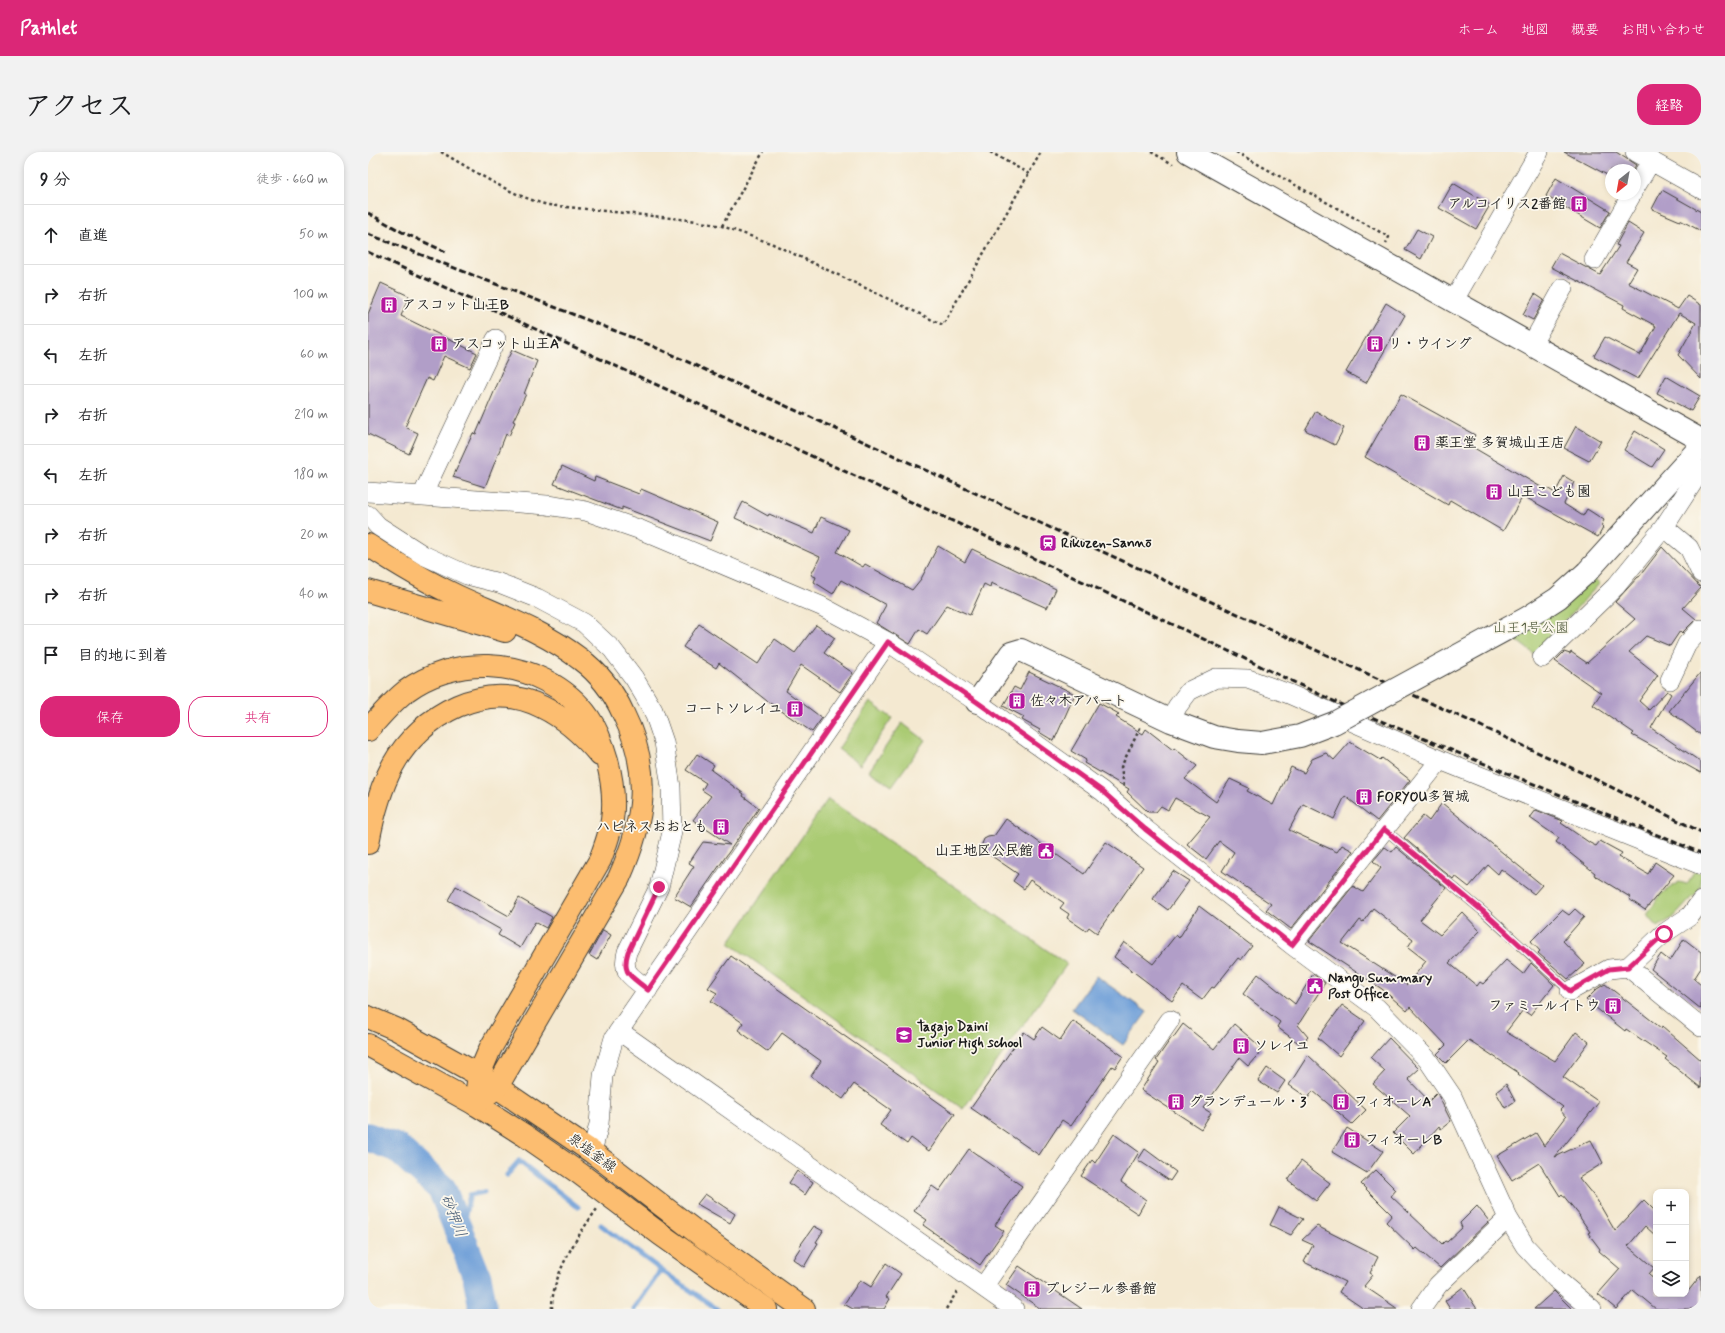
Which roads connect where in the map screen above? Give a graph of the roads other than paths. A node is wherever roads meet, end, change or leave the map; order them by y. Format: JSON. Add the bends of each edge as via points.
{"nodes":[{"id":1,"x":1188,"y":152,"type":"edge"},
{"id":2,"x":1539,"y":152,"type":"edge"},
{"id":3,"x":1643,"y":156,"type":"edge"},
{"id":4,"x":1701,"y":189,"type":"edge"},
{"id":5,"x":1629,"y":200,"type":"edge"},
{"id":6,"x":1594,"y":260,"type":"dead end"},
{"id":7,"x":1563,"y":288,"type":"dead end"},
{"id":8,"x":1454,"y":300,"type":"junction"},
{"id":9,"x":496,"y":339,"type":"dead end"},
{"id":10,"x":1532,"y":344,"type":"junction"},
{"id":11,"x":1699,"y":456,"type":"edge"},
{"id":12,"x":368,"y":492,"type":"edge"},
{"id":13,"x":422,"y":496,"type":"junction"},
{"id":14,"x":368,"y":515,"type":"edge"},
{"id":15,"x":1664,"y":527,"type":"junction"},
{"id":16,"x":368,"y":545,"type":"edge"},
{"id":17,"x":1701,"y":573,"type":"edge"},
{"id":18,"x":368,"y":591,"type":"edge"},
{"id":19,"x":1701,"y":629,"type":"edge"},
{"id":20,"x":888,"y":642,"type":"junction"},
{"id":21,"x":1542,"y":658,"type":"dead end"},
{"id":22,"x":1670,"y":680,"type":"dead end"},
{"id":23,"x":977,"y":702,"type":"junction"},
{"id":24,"x":1171,"y":720,"type":"junction"},
{"id":25,"x":627,"y":721,"type":"junction"},
{"id":26,"x":368,"y":730,"type":"edge"},
{"id":27,"x":1440,"y":760,"type":"junction"},
{"id":28,"x":611,"y":773,"type":"junction"},
{"id":29,"x":1384,"y":829,"type":"junction"},
{"id":30,"x":369,"y":838,"type":"edge"},
{"id":31,"x":1701,"y":865,"type":"edge"},
{"id":32,"x":1701,"y":901,"type":"edge"},
{"id":33,"x":1292,"y":945,"type":"junction"},
{"id":34,"x":1628,"y":967,"type":"junction"},
{"id":35,"x":648,"y":990,"type":"junction"},
{"id":36,"x":1570,"y":991,"type":"joint"},
{"id":37,"x":368,"y":1017,"type":"edge"},
{"id":38,"x":1170,"y":1020,"type":"dead end"},
{"id":39,"x":1701,"y":1027,"type":"edge"},
{"id":40,"x":619,"y":1031,"type":"junction"},
{"id":41,"x":368,"y":1045,"type":"edge"},
{"id":42,"x":479,"y":1075,"type":"junction"},
{"id":43,"x":497,"y":1087,"type":"junction"},
{"id":44,"x":475,"y":1104,"type":"junction"},
{"id":45,"x":592,"y":1152,"type":"junction"},
{"id":46,"x":1508,"y":1218,"type":"junction"},
{"id":47,"x":983,"y":1287,"type":"junction"},
{"id":48,"x":766,"y":1309,"type":"edge"},
{"id":49,"x":804,"y":1309,"type":"edge"},
{"id":50,"x":1014,"y":1309,"type":"edge"},
{"id":51,"x":1420,"y":1309,"type":"edge"},
{"id":52,"x":1592,"y":1309,"type":"edge"}],
"edges":[{"from":1,"to":8,"type":"street"},
{"from":2,"to":8,"type":"street"},
{"from":3,"to":4,"type":"street"},
{"from":5,"to":6,"type":"street"},
{"from":7,"to":10,"type":"street"},
{"from":8,"to":10,"type":"street"},
{"from":9,"to":13,"type":"street"},
{"from":10,"to":11,"type":"street"},
{"from":11,"to":15,"type":"street"},
{"from":11,"to":24,"type":"street","bridge":true,"via":[[1587,572],[1558,598],[1527,618],[1334,723],[1300,736],[1262,743],[1214,737]]},
{"from":12,"to":13,"type":"street"},
{"from":13,"to":20,"type":"street","via":[[586,510],[641,530],[821,606]]},
{"from":14,"to":35,"type":"street","via":[[378,526],[423,555],[467,575],[499,582],[537,598],[584,623],[612,649],[634,678],[653,710],[664,742],[671,787],[672,832],[659,887],[624,963],[626,972]]},
{"from":15,"to":17,"type":"street","via":[[1689,548]]},
{"from":15,"to":21,"type":"street","via":[[1616,586]]},
{"from":16,"to":25,"type":"main road","via":[[411,573],[566,648],[608,686]]},
{"from":18,"to":25,"type":"main road","via":[[487,625],[552,650],[571,661],[603,687]]},
{"from":19,"to":22,"type":"street","via":[[1687,644]]},
{"from":20,"to":23,"type":"street"},
{"from":20,"to":35,"type":"street"},
{"from":23,"to":24,"type":"street","via":[[1011,653],[1021,650]]},
{"from":23,"to":33,"type":"street","via":[[1102,791],[1145,829]]},
{"from":24,"to":27,"type":"street","via":[[1189,691],[1216,678],[1248,679],[1289,694]]},
{"from":25,"to":43,"type":"main road","via":[[640,759],[643,780],[640,811],[630,854],[619,878]]},
{"from":26,"to":28,"type":"main road","via":[[386,709],[407,691],[429,678],[452,669],[476,666],[520,670],[543,679],[578,705],[590,719],[600,738]]},
{"from":27,"to":29,"type":"street"},
{"from":27,"to":31,"type":"street"},
{"from":28,"to":30,"type":"main road","via":[[602,758],[575,728],[541,706],[506,697],[470,701],[435,717],[406,746],[384,785]]},
{"from":28,"to":42,"type":"main road","via":[[614,797],[612,819],[608,840],[600,860],[490,1049]]},
{"from":29,"to":33,"type":"street"},
{"from":29,"to":36,"type":"lane","via":[[1485,913]]},
{"from":32,"to":34,"type":"street","via":[[1690,916],[1664,934]]},
{"from":33,"to":46,"type":"street","via":[[1377,1008],[1427,1059],[1452,1096]]},
{"from":34,"to":36,"type":"street","via":[[1609,969]]},
{"from":34,"to":39,"type":"street"},
{"from":35,"to":40,"type":"street"},
{"from":37,"to":42,"type":"main road","name":"泉塩釜線"},
{"from":38,"to":47,"type":"street"},
{"from":40,"to":45,"type":"street","via":[[614,1038],[603,1076],[599,1124]]},
{"from":40,"to":47,"type":"street"},
{"from":41,"to":44,"type":"main road","name":"泉塩釜線"},
{"from":42,"to":43,"type":"main road","name":"泉塩釜線"},
{"from":42,"to":44,"type":"main road"},
{"from":43,"to":44,"type":"main road"},
{"from":43,"to":45,"type":"main road","name":"泉塩釜線"},
{"from":44,"to":48,"type":"main road","name":"泉塩釜線","via":[[607,1193]]},
{"from":45,"to":49,"type":"main road","name":"泉塩釜線","via":[[699,1234]]},
{"from":46,"to":51,"type":"street","via":[[1438,1285]]},
{"from":46,"to":52,"type":"street","via":[[1525,1246],[1556,1279]]},
{"from":47,"to":50,"type":"street"}]}
